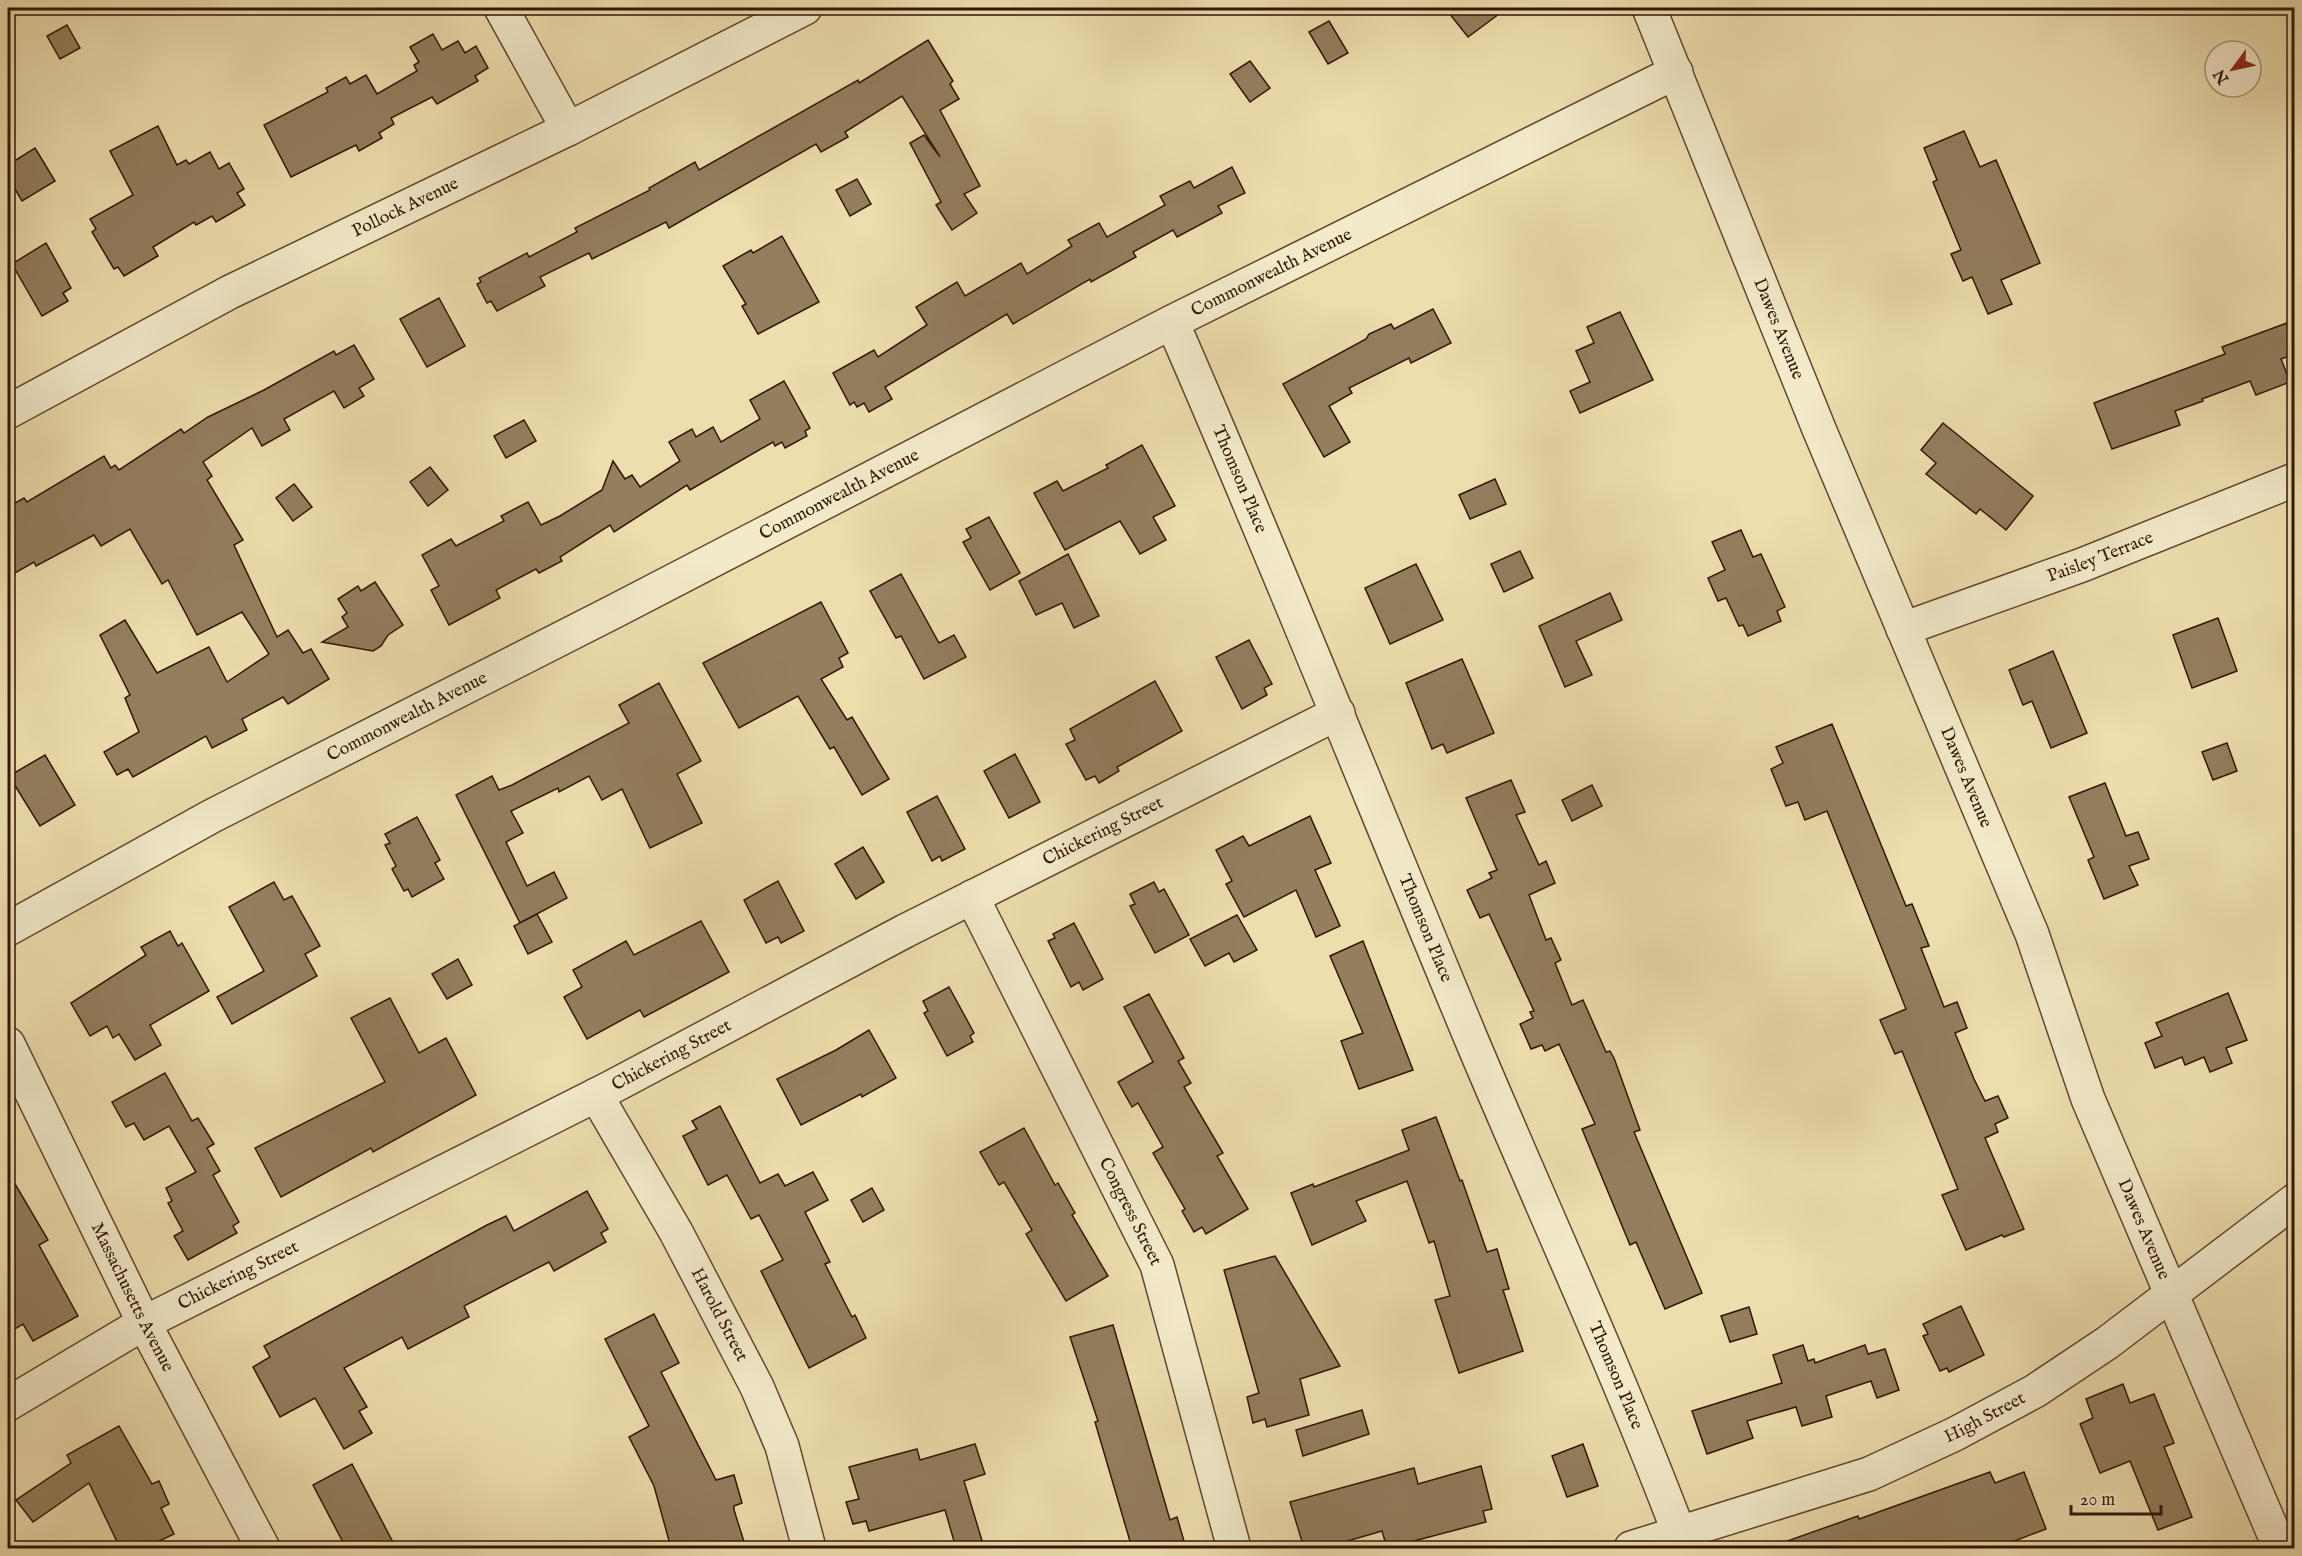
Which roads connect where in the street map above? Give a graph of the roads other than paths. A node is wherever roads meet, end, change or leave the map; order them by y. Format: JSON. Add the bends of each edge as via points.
{"nodes":[{"id":1,"x":501,"y":8,"type":"edge"},
{"id":2,"x":805,"y":8,"type":"edge"},
{"id":3,"x":1649,"y":8,"type":"edge"},
{"id":4,"x":1676,"y":72,"type":"junction"},
{"id":5,"x":568,"y":129,"type":"junction"},
{"id":6,"x":1172,"y":322,"type":"junction"},
{"id":7,"x":8,"y":412,"type":"edge"},
{"id":8,"x":2295,"y":480,"type":"edge"},
{"id":9,"x":1903,"y":629,"type":"junction"},
{"id":10,"x":1338,"y":713,"type":"junction"},
{"id":11,"x":972,"y":897,"type":"junction"},
{"id":12,"x":8,"y":929,"type":"edge"},
{"id":13,"x":8,"y":1044,"type":"edge"},
{"id":14,"x":596,"y":1095,"type":"junction"},
{"id":15,"x":2295,"y":1201,"type":"edge"},
{"id":16,"x":2172,"y":1293,"type":"junction"},
{"id":17,"x":144,"y":1323,"type":"junction"},
{"id":18,"x":8,"y":1404,"type":"edge"},
{"id":19,"x":1679,"y":1533,"type":"junction"},
{"id":20,"x":263,"y":1548,"type":"edge"},
{"id":21,"x":809,"y":1548,"type":"edge"},
{"id":22,"x":1234,"y":1548,"type":"edge"},
{"id":23,"x":1631,"y":1548,"type":"edge"},
{"id":24,"x":2280,"y":1548,"type":"edge"}],
"edges":[{"from":1,"to":5,"type":"street"},
{"from":2,"to":5,"type":"street","name":"Pollock Avenue"},
{"from":3,"to":4,"type":"street","name":"Dawes Avenue"},
{"from":4,"to":6,"type":"street","name":"Commonwealth Avenue"},
{"from":4,"to":9,"type":"street","name":"Dawes Avenue"},
{"from":5,"to":7,"type":"street","name":"Pollock Avenue","via":[[230,292]]},
{"from":6,"to":10,"type":"street","name":"Thomson Place"},
{"from":6,"to":12,"type":"street","name":"Commonwealth Avenue","via":[[212,816]]},
{"from":8,"to":9,"type":"street","name":"Paisley Terrace","via":[[2082,565]]},
{"from":9,"to":16,"type":"street","name":"Dawes Avenue","via":[[2032,934],[2088,1099]]},
{"from":10,"to":11,"type":"street","name":"Chickering Street"},
{"from":10,"to":19,"type":"street","name":"Thomson Place","via":[[1540,1202],[1616,1373]]},
{"from":11,"to":14,"type":"street","name":"Chickering Street"},
{"from":11,"to":22,"type":"street","name":"Congress Street","via":[[1157,1265]]},
{"from":13,"to":17,"type":"street","name":"Massachusetts Avenue"},
{"from":14,"to":17,"type":"street","name":"Chickering Street"},
{"from":14,"to":21,"type":"street","name":"Harold Street","via":[[676,1232],[757,1388],[782,1446]]},
{"from":15,"to":16,"type":"street","name":"High Street"},
{"from":16,"to":19,"type":"street","name":"High Street","via":[[2108,1343],[2036,1390],[1955,1434],[1869,1474]]},
{"from":16,"to":24,"type":"street","name":"Dawes Avenue"},
{"from":17,"to":18,"type":"street","name":"Chickering Street"},
{"from":17,"to":20,"type":"street","name":"Massachusetts Avenue"},
{"from":19,"to":23,"type":"street","name":"High Street"}]}
